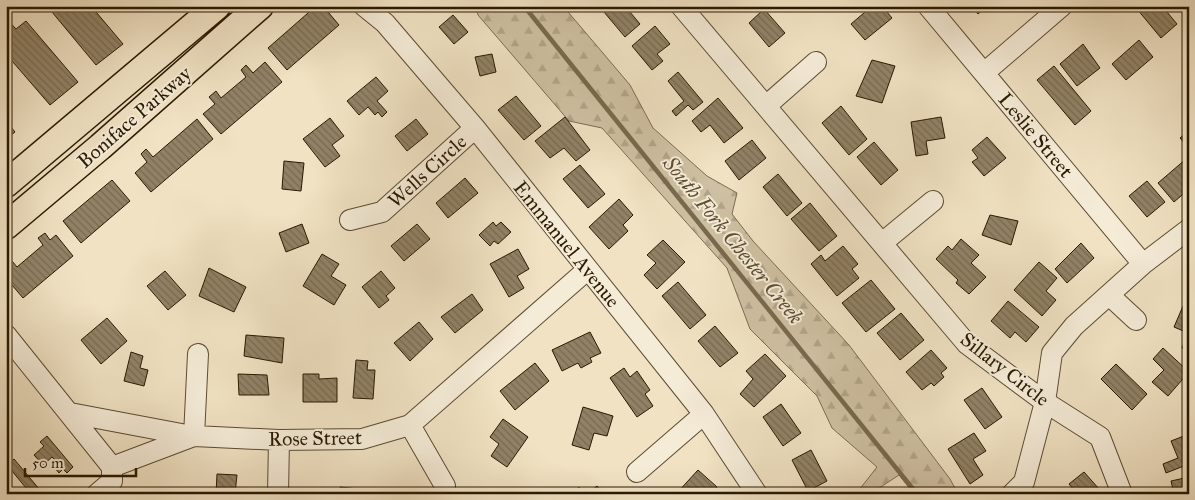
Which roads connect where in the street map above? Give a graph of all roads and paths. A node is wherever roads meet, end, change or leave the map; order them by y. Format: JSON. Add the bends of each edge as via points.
{"nodes":[{"id":1,"x":218,"y":6,"type":"edge"},
{"id":2,"x":260,"y":6,"type":"edge"},
{"id":3,"x":364,"y":6,"type":"edge"},
{"id":4,"x":681,"y":6,"type":"edge"},
{"id":5,"x":928,"y":6,"type":"edge"},
{"id":6,"x":1062,"y":6,"type":"edge"},
{"id":7,"x":816,"y":62,"type":"dead end"},
{"id":8,"x":984,"y":72,"type":"junction"},
{"id":9,"x":766,"y":106,"type":"junction"},
{"id":10,"x":475,"y":128,"type":"junction"},
{"id":11,"x":6,"y":184,"type":"edge"},
{"id":12,"x":933,"y":201,"type":"dead end"},
{"id":13,"x":350,"y":220,"type":"dead end"},
{"id":14,"x":6,"y":226,"type":"edge"},
{"id":15,"x":1189,"y":228,"type":"edge"},
{"id":16,"x":882,"y":243,"type":"junction"},
{"id":17,"x":1143,"y":264,"type":"junction"},
{"id":18,"x":587,"y":270,"type":"junction"},
{"id":19,"x":1109,"y":295,"type":"junction"},
{"id":20,"x":1136,"y":320,"type":"dead end"},
{"id":21,"x":6,"y":335,"type":"edge"},
{"id":22,"x":198,"y":354,"type":"dead end"},
{"id":23,"x":1045,"y":402,"type":"junction"},
{"id":24,"x":70,"y":414,"type":"junction"},
{"id":25,"x":704,"y":414,"type":"junction"},
{"id":26,"x":410,"y":425,"type":"junction"},
{"id":27,"x":194,"y":436,"type":"junction"},
{"id":28,"x":279,"y":440,"type":"junction"},
{"id":29,"x":112,"y":467,"type":"junction"},
{"id":30,"x":637,"y":472,"type":"dead end"},
{"id":31,"x":445,"y":486,"type":"dead end"},
{"id":32,"x":96,"y":494,"type":"edge"},
{"id":33,"x":278,"y":494,"type":"edge"},
{"id":34,"x":757,"y":494,"type":"edge"},
{"id":35,"x":1012,"y":494,"type":"edge"},
{"id":36,"x":1122,"y":494,"type":"edge"}],
"edges":[{"from":1,"to":11,"type":"main road","name":"Boniface Parkway"},
{"from":2,"to":14,"type":"main road","name":"Boniface Parkway"},
{"from":3,"to":10,"type":"street","name":"Emmanuel Avenue","via":[[385,23]]},
{"from":4,"to":9,"type":"street","name":"Sillary Circle"},
{"from":5,"to":8,"type":"street","name":"Leslie Street"},
{"from":6,"to":8,"type":"street"},
{"from":7,"to":9,"type":"street"},
{"from":8,"to":17,"type":"street","name":"Leslie Street"},
{"from":9,"to":16,"type":"street","name":"Sillary Circle"},
{"from":10,"to":13,"type":"street","name":"Wells Circle","via":[[382,212]]},
{"from":10,"to":18,"type":"street","name":"Emmanuel Avenue"},
{"from":12,"to":16,"type":"street"},
{"from":15,"to":17,"type":"street"},
{"from":16,"to":23,"type":"street","name":"Sillary Circle","via":[[967,344]]},
{"from":17,"to":19,"type":"street"},
{"from":18,"to":25,"type":"street","name":"Emmanuel Avenue"},
{"from":18,"to":26,"type":"street","name":"Rose Street"},
{"from":19,"to":20,"type":"street"},
{"from":19,"to":23,"type":"street","via":[[1074,326],[1052,353]]},
{"from":21,"to":24,"type":"street"},
{"from":22,"to":27,"type":"street"},
{"from":23,"to":35,"type":"street","via":[[1024,482]]},
{"from":23,"to":36,"type":"street","name":"Sillary Circle","via":[[1100,437]]},
{"from":24,"to":27,"type":"street"},
{"from":24,"to":29,"type":"street"},
{"from":25,"to":30,"type":"street"},
{"from":25,"to":34,"type":"street","name":"Emmanuel Avenue"},
{"from":26,"to":28,"type":"street","name":"Rose Street","via":[[362,439]]},
{"from":26,"to":31,"type":"street"},
{"from":27,"to":28,"type":"street","name":"Rose Street"},
{"from":27,"to":29,"type":"street","name":"Rose Street"},
{"from":28,"to":33,"type":"street"},
{"from":29,"to":32,"type":"street","via":[[112,481]]}]}
